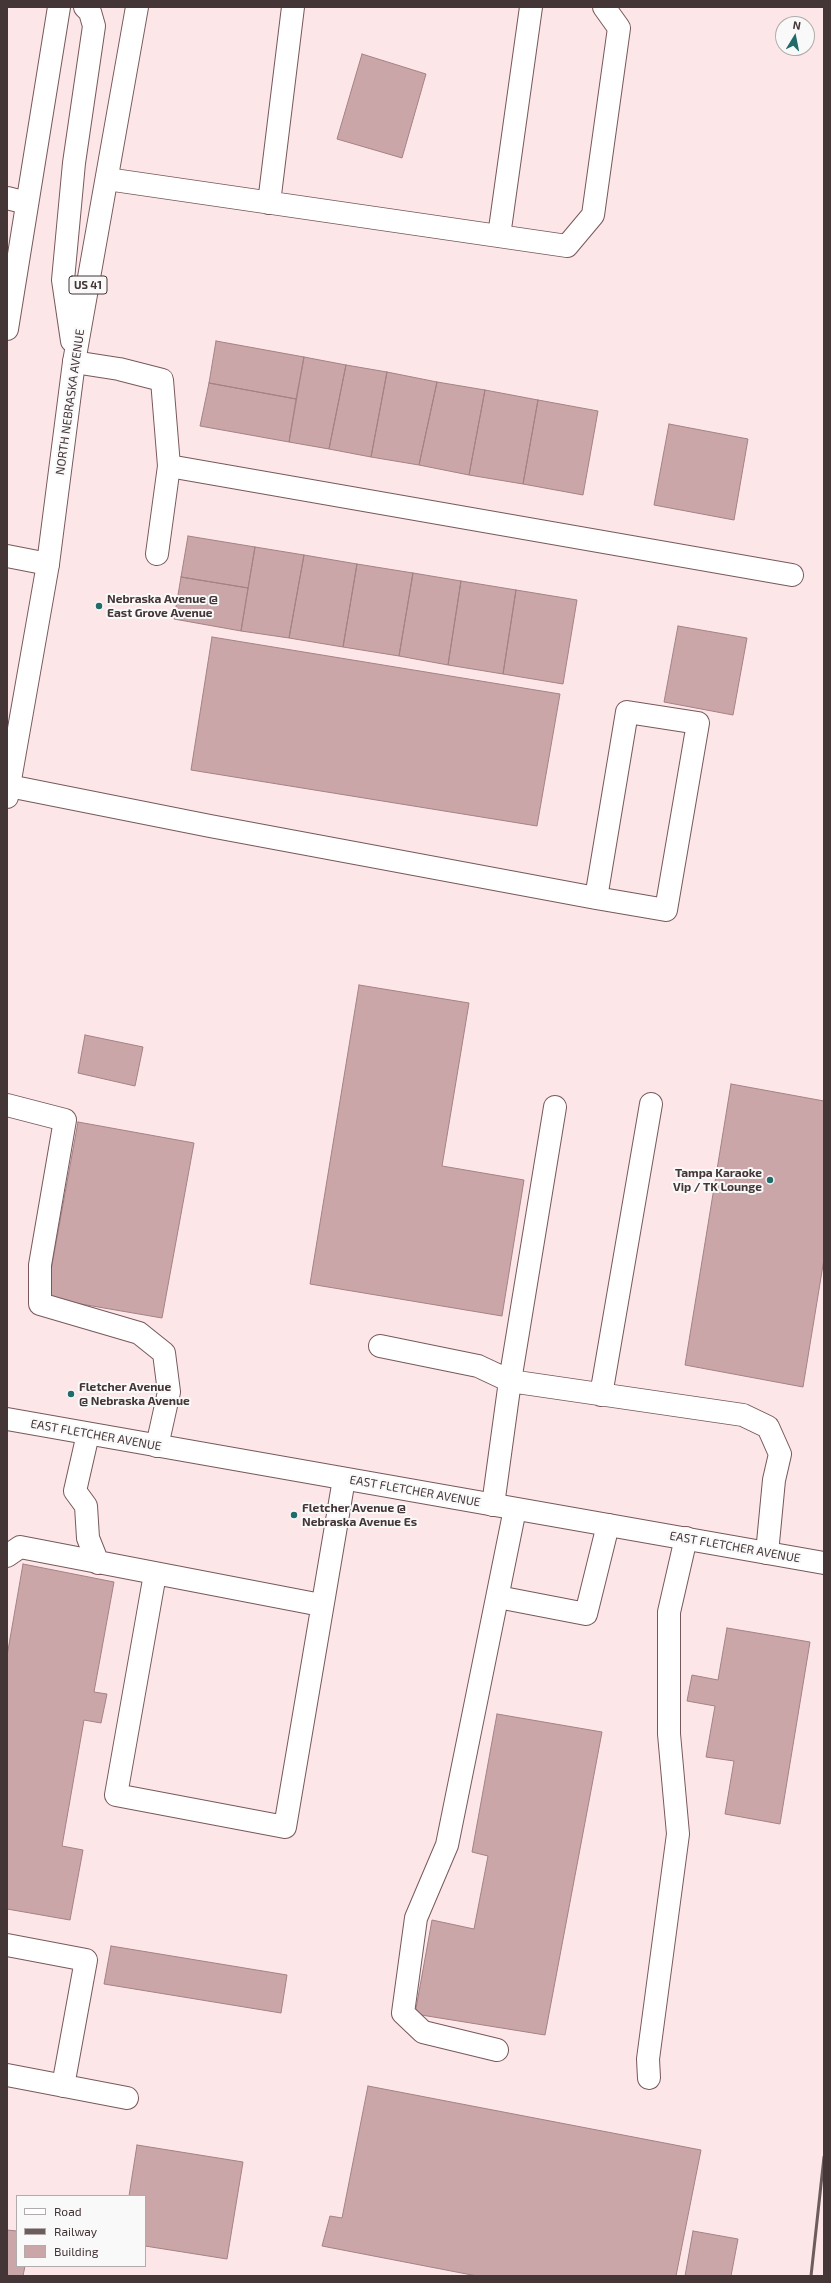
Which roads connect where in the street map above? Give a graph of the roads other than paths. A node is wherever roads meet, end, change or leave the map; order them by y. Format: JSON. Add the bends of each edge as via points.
{"nodes":[{"id":1,"x":59,"y":7,"type":"edge"},
{"id":2,"x":84,"y":7,"type":"edge"},
{"id":3,"x":137,"y":7,"type":"edge"},
{"id":4,"x":293,"y":7,"type":"edge"},
{"id":5,"x":531,"y":7,"type":"edge"},
{"id":6,"x":604,"y":7,"type":"edge"},
{"id":7,"x":107,"y":179,"type":"junction"},
{"id":8,"x":17,"y":200,"type":"edge"},
{"id":9,"x":269,"y":203,"type":"junction"},
{"id":10,"x":499,"y":236,"type":"junction"},
{"id":11,"x":7,"y":328,"type":"edge"},
{"id":12,"x":74,"y":362,"type":"junction"},
{"id":13,"x":169,"y":466,"type":"junction"},
{"id":14,"x":157,"y":554,"type":"dead end"},
{"id":15,"x":7,"y":556,"type":"edge"},
{"id":16,"x":48,"y":564,"type":"junction"},
{"id":17,"x":792,"y":575,"type":"dead end"},
{"id":18,"x":8,"y":792,"type":"edge"},
{"id":19,"x":596,"y":898,"type":"junction"},
{"id":20,"x":651,"y":1104,"type":"dead end"},
{"id":21,"x":7,"y":1105,"type":"edge"},
{"id":22,"x":555,"y":1107,"type":"dead end"},
{"id":23,"x":380,"y":1346,"type":"dead end"},
{"id":24,"x":510,"y":1381,"type":"junction"},
{"id":25,"x":601,"y":1395,"type":"junction"},
{"id":26,"x":7,"y":1419,"type":"edge"},
{"id":27,"x":88,"y":1434,"type":"junction"},
{"id":28,"x":157,"y":1446,"type":"junction"},
{"id":29,"x":344,"y":1479,"type":"junction"},
{"id":30,"x":493,"y":1505,"type":"junction"},
{"id":31,"x":515,"y":1509,"type":"junction"},
{"id":32,"x":608,"y":1525,"type":"junction"},
{"id":33,"x":686,"y":1538,"type":"junction"},
{"id":34,"x":767,"y":1553,"type":"junction"},
{"id":35,"x":7,"y":1556,"type":"edge"},
{"id":36,"x":98,"y":1563,"type":"junction"},
{"id":37,"x":824,"y":1563,"type":"edge"},
{"id":38,"x":155,"y":1574,"type":"junction"},
{"id":39,"x":498,"y":1597,"type":"junction"},
{"id":40,"x":321,"y":1605,"type":"junction"},
{"id":41,"x":7,"y":1945,"type":"edge"},
{"id":42,"x":497,"y":2050,"type":"dead end"},
{"id":43,"x":7,"y":2075,"type":"edge"},
{"id":44,"x":649,"y":2078,"type":"dead end"},
{"id":45,"x":63,"y":2086,"type":"junction"},
{"id":46,"x":127,"y":2098,"type":"dead end"}],
"edges":[{"from":1,"to":8,"type":"main road"},
{"from":2,"to":12,"type":"main road","via":[[90,12],[94,26],[74,163],[63,280]]},
{"from":3,"to":7,"type":"main road","name":"NORTH NEBRASKA AVENUE","number":"US 41"},
{"from":4,"to":9,"type":"main road"},
{"from":5,"to":10,"type":"main road"},
{"from":6,"to":10,"type":"main road","via":[[619,28],[593,215],[567,246]]},
{"from":7,"to":9,"type":"main road"},
{"from":7,"to":12,"type":"main road","name":"NORTH NEBRASKA AVENUE","number":"US 41"},
{"from":8,"to":11,"type":"main road"},
{"from":9,"to":10,"type":"main road"},
{"from":12,"to":13,"type":"main road","via":[[119,369],[162,380]]},
{"from":12,"to":16,"type":"main road","name":"NORTH NEBRASKA AVENUE","number":"US 41"},
{"from":13,"to":14,"type":"main road"},
{"from":13,"to":17,"type":"main road"},
{"from":15,"to":16,"type":"main road"},
{"from":16,"to":18,"type":"main road","name":"NORTH NEBRASKA AVENUE","number":"US 41"},
{"from":18,"to":19,"type":"main road","via":[[210,826]]},
{"from":19,"to":19,"type":"main road","via":[[627,712],[698,723],[666,910]]},
{"from":20,"to":25,"type":"main road"},
{"from":21,"to":28,"type":"main road","via":[[65,1120],[40,1266],[40,1304],[139,1333],[164,1353],[169,1392]]},
{"from":22,"to":24,"type":"main road"},
{"from":23,"to":24,"type":"main road","via":[[478,1366]]},
{"from":24,"to":25,"type":"main road"},
{"from":24,"to":30,"type":"main road"},
{"from":25,"to":34,"type":"main road","via":[[743,1415],[768,1427],[780,1454],[774,1480]]},
{"from":26,"to":27,"type":"main road","name":"EAST FLETCHER AVENUE"},
{"from":27,"to":28,"type":"main road","name":"EAST FLETCHER AVENUE"},
{"from":27,"to":36,"type":"main road","via":[[75,1491],[86,1506],[88,1538]]},
{"from":28,"to":29,"type":"main road","name":"EAST FLETCHER AVENUE"},
{"from":29,"to":30,"type":"main road","name":"EAST FLETCHER AVENUE"},
{"from":29,"to":40,"type":"main road"},
{"from":30,"to":31,"type":"main road","name":"EAST FLETCHER AVENUE"},
{"from":31,"to":32,"type":"main road","name":"EAST FLETCHER AVENUE"},
{"from":31,"to":39,"type":"main road"},
{"from":32,"to":33,"type":"main road","name":"EAST FLETCHER AVENUE"},
{"from":32,"to":39,"type":"main road","via":[[586,1614]]},
{"from":33,"to":34,"type":"main road","name":"EAST FLETCHER AVENUE"},
{"from":33,"to":44,"type":"main road","via":[[669,1612],[669,1734],[678,1834],[648,2059]]},
{"from":34,"to":37,"type":"main road","name":"EAST FLETCHER AVENUE"},
{"from":35,"to":36,"type":"main road","via":[[20,1547]]},
{"from":36,"to":38,"type":"main road"},
{"from":38,"to":40,"type":"main road"},
{"from":38,"to":40,"type":"main road","via":[[116,1795],[285,1827]]},
{"from":39,"to":42,"type":"main road","via":[[448,1845],[416,1918],[403,2013],[423,2032]]},
{"from":41,"to":45,"type":"main road","via":[[86,1960]]},
{"from":43,"to":45,"type":"main road"},
{"from":45,"to":46,"type":"main road"}]}
